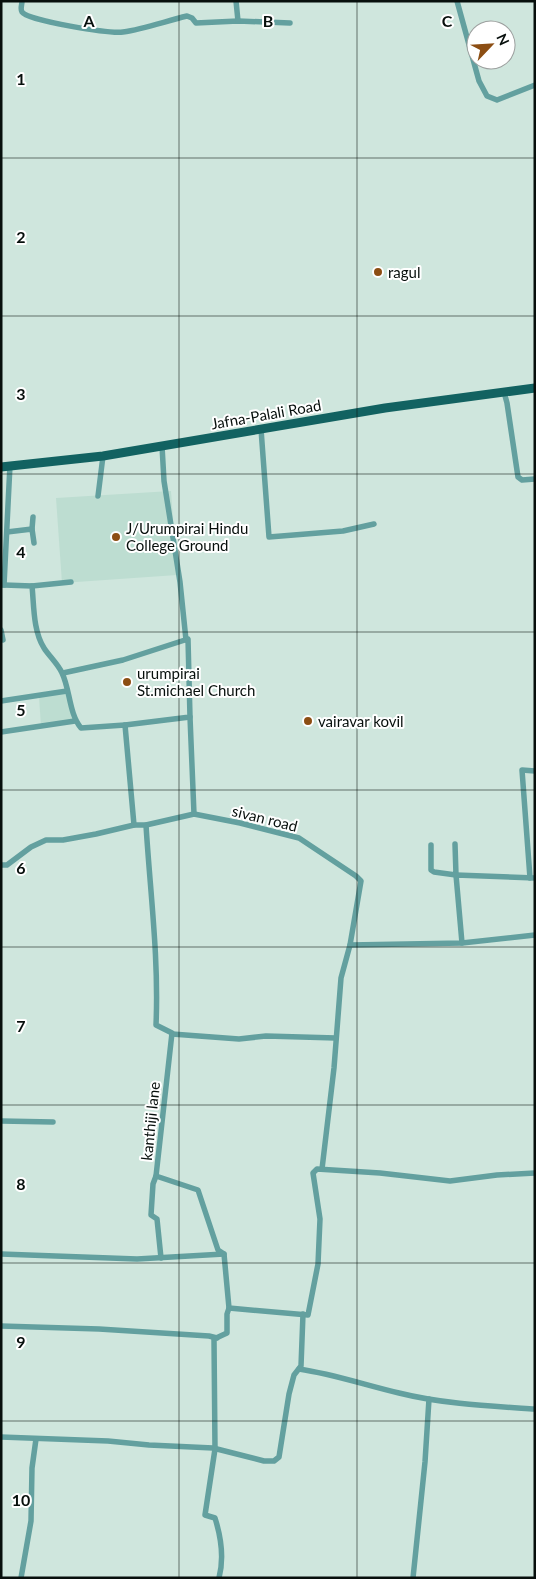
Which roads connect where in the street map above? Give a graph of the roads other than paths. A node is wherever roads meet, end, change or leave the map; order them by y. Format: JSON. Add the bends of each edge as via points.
{"nodes":[{"id":1,"x":22,"y":1,"type":"edge"},
{"id":2,"x":236,"y":1,"type":"edge"},
{"id":3,"x":456,"y":1,"type":"edge"},
{"id":4,"x":238,"y":21,"type":"junction"},
{"id":5,"x":290,"y":23,"type":"dead end"},
{"id":6,"x":535,"y":85,"type":"edge"},
{"id":7,"x":535,"y":388,"type":"edge"},
{"id":8,"x":504,"y":392,"type":"junction"},
{"id":9,"x":261,"y":429,"type":"junction"},
{"id":10,"x":162,"y":446,"type":"junction"},
{"id":11,"x":103,"y":456,"type":"junction"},
{"id":12,"x":6,"y":466,"type":"edge"},
{"id":13,"x":535,"y":479,"type":"edge"},
{"id":14,"x":98,"y":496,"type":"dead end"},
{"id":15,"x":33,"y":517,"type":"dead end"},
{"id":16,"x":374,"y":524,"type":"dead end"},
{"id":17,"x":32,"y":529,"type":"junction"},
{"id":18,"x":7,"y":532,"type":"junction"},
{"id":19,"x":34,"y":543,"type":"dead end"},
{"id":20,"x":71,"y":582,"type":"dead end"},
{"id":21,"x":2,"y":585,"type":"edge"},
{"id":22,"x":32,"y":586,"type":"junction"},
{"id":23,"x":1,"y":630,"type":"edge"},
{"id":24,"x":3,"y":640,"type":"dead end"},
{"id":25,"x":186,"y":640,"type":"junction"},
{"id":26,"x":62,"y":673,"type":"junction"},
{"id":27,"x":67,"y":692,"type":"junction"},
{"id":28,"x":1,"y":701,"type":"edge"},
{"id":29,"x":190,"y":718,"type":"junction"},
{"id":30,"x":75,"y":721,"type":"junction"},
{"id":31,"x":125,"y":725,"type":"junction"},
{"id":32,"x":1,"y":732,"type":"edge"},
{"id":33,"x":535,"y":771,"type":"edge"},
{"id":34,"x":194,"y":814,"type":"junction"},
{"id":35,"x":134,"y":825,"type":"junction"},
{"id":36,"x":146,"y":825,"type":"junction"},
{"id":37,"x":455,"y":844,"type":"dead end"},
{"id":38,"x":431,"y":845,"type":"dead end"},
{"id":39,"x":1,"y":865,"type":"edge"},
{"id":40,"x":456,"y":875,"type":"junction"},
{"id":41,"x":532,"y":878,"type":"edge"},
{"id":42,"x":535,"y":935,"type":"edge"},
{"id":43,"x":462,"y":943,"type":"junction"},
{"id":44,"x":350,"y":945,"type":"junction"},
{"id":45,"x":172,"y":1034,"type":"junction"},
{"id":46,"x":336,"y":1038,"type":"junction"},
{"id":47,"x":1,"y":1121,"type":"edge"},
{"id":48,"x":53,"y":1122,"type":"dead end"},
{"id":49,"x":322,"y":1169,"type":"junction"},
{"id":50,"x":535,"y":1173,"type":"edge"},
{"id":51,"x":156,"y":1176,"type":"junction"},
{"id":52,"x":1,"y":1254,"type":"edge"},
{"id":53,"x":224,"y":1254,"type":"junction"},
{"id":54,"x":161,"y":1258,"type":"junction"},
{"id":55,"x":229,"y":1308,"type":"junction"},
{"id":56,"x":303,"y":1314,"type":"junction"},
{"id":57,"x":1,"y":1326,"type":"edge"},
{"id":58,"x":217,"y":1338,"type":"junction"},
{"id":59,"x":299,"y":1369,"type":"junction"},
{"id":60,"x":428,"y":1399,"type":"junction"},
{"id":61,"x":535,"y":1409,"type":"edge"},
{"id":62,"x":1,"y":1437,"type":"edge"},
{"id":63,"x":36,"y":1439,"type":"junction"},
{"id":64,"x":215,"y":1449,"type":"junction"},
{"id":65,"x":21,"y":1578,"type":"edge"},
{"id":66,"x":219,"y":1578,"type":"edge"},
{"id":67,"x":413,"y":1578,"type":"edge"}],
"edges":[{"from":1,"to":4,"type":"street","via":[[23,14],[32,19],[122,32],[187,16],[196,23]]},
{"from":2,"to":4,"type":"street"},
{"from":3,"to":6,"type":"street","via":[[479,81],[487,96],[497,100]]},
{"from":4,"to":5,"type":"street"},
{"from":7,"to":8,"type":"main road","name":"Jafna-Palali Road"},
{"from":8,"to":9,"type":"main road","name":"Jafna-Palali Road"},
{"from":8,"to":13,"type":"street","via":[[518,477],[522,480]]},
{"from":9,"to":10,"type":"main road","name":"Jafna-Palali Road"},
{"from":9,"to":16,"type":"street","via":[[269,537],[342,531]]},
{"from":10,"to":11,"type":"main road","name":"Jafna-Palali Road"},
{"from":10,"to":25,"type":"street"},
{"from":11,"to":12,"type":"main road","name":"Jafna-Palali Road"},
{"from":11,"to":14,"type":"street"},
{"from":12,"to":18,"type":"street"},
{"from":15,"to":17,"type":"street"},
{"from":17,"to":18,"type":"street"},
{"from":17,"to":19,"type":"street"},
{"from":18,"to":21,"type":"street"},
{"from":20,"to":22,"type":"street"},
{"from":21,"to":22,"type":"street"},
{"from":22,"to":26,"type":"street","via":[[36,626],[42,646]]},
{"from":23,"to":24,"type":"street"},
{"from":25,"to":26,"type":"street","via":[[123,660]]},
{"from":25,"to":29,"type":"street"},
{"from":26,"to":27,"type":"street"},
{"from":27,"to":28,"type":"street"},
{"from":27,"to":30,"type":"street"},
{"from":29,"to":31,"type":"street"},
{"from":29,"to":34,"type":"street"},
{"from":30,"to":31,"type":"street","via":[[81,728]]},
{"from":30,"to":32,"type":"street"},
{"from":31,"to":35,"type":"street"},
{"from":33,"to":41,"type":"street","via":[[522,770]]},
{"from":34,"to":36,"type":"street","name":"sivan road"},
{"from":34,"to":44,"type":"street","name":"sivan road","via":[[299,838],[356,876],[361,881]]},
{"from":35,"to":36,"type":"street","name":"sivan road"},
{"from":35,"to":39,"type":"street","name":"sivan road","via":[[63,840],[46,840],[7,865]]},
{"from":36,"to":45,"type":"street","via":[[156,1025]]},
{"from":37,"to":40,"type":"street"},
{"from":38,"to":40,"type":"street","via":[[431,870]]},
{"from":40,"to":41,"type":"street"},
{"from":40,"to":43,"type":"street"},
{"from":42,"to":43,"type":"street"},
{"from":43,"to":44,"type":"street"},
{"from":44,"to":46,"type":"street","via":[[341,978]]},
{"from":45,"to":46,"type":"street","via":[[239,1039],[266,1036]]},
{"from":45,"to":51,"type":"street","name":"kanthiji lane"},
{"from":46,"to":49,"type":"street"},
{"from":47,"to":48,"type":"street"},
{"from":49,"to":50,"type":"street","via":[[450,1181]]},
{"from":49,"to":56,"type":"street","via":[[313,1173],[320,1219],[318,1264],[308,1315]]},
{"from":51,"to":53,"type":"street","name":"kanthiji lane","via":[[198,1190],[218,1250]]},
{"from":51,"to":54,"type":"street","via":[[151,1215],[157,1219]]},
{"from":52,"to":54,"type":"street"},
{"from":53,"to":54,"type":"street"},
{"from":53,"to":55,"type":"street","name":"kanthiji lane"},
{"from":55,"to":56,"type":"street"},
{"from":55,"to":58,"type":"street","name":"kanthiji lane","via":[[226,1333]]},
{"from":56,"to":59,"type":"street"},
{"from":57,"to":58,"type":"street"},
{"from":58,"to":64,"type":"street","via":[[214,1339]]},
{"from":59,"to":60,"type":"street","via":[[324,1372]]},
{"from":59,"to":64,"type":"street","via":[[289,1394],[279,1457],[274,1461],[264,1461]]},
{"from":60,"to":61,"type":"street"},
{"from":60,"to":67,"type":"street"},
{"from":62,"to":63,"type":"street"},
{"from":63,"to":64,"type":"street"},
{"from":63,"to":65,"type":"street","via":[[32,1468],[32,1521]]},
{"from":64,"to":66,"type":"street","via":[[205,1514],[215,1518],[219,1530],[222,1553]]}]}
